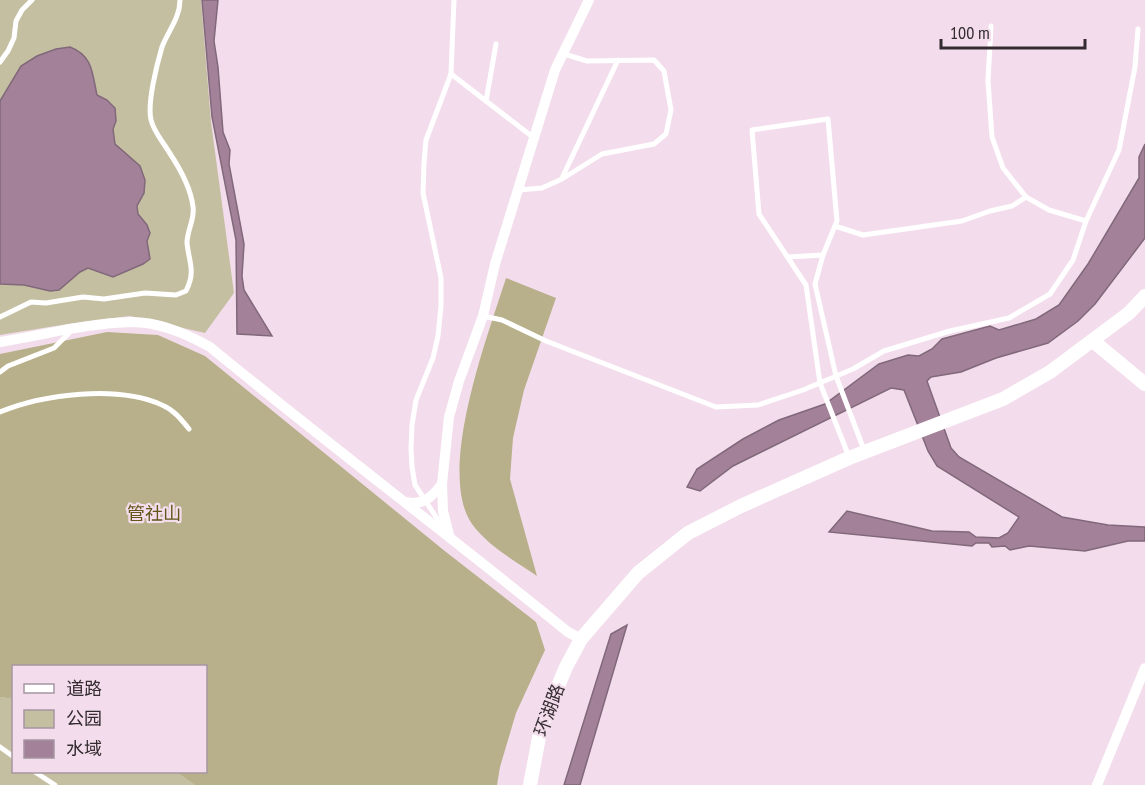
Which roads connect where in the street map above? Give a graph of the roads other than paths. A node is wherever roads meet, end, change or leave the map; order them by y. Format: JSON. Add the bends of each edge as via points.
{"nodes":[{"id":1,"x":32,"y":0,"type":"edge"},
{"id":2,"x":180,"y":0,"type":"edge"},
{"id":3,"x":454,"y":0,"type":"edge"},
{"id":4,"x":589,"y":0,"type":"edge"},
{"id":5,"x":991,"y":26,"type":"dead end"},
{"id":6,"x":1138,"y":30,"type":"dead end"},
{"id":7,"x":496,"y":44,"type":"dead end"},
{"id":8,"x":562,"y":53,"type":"junction"},
{"id":9,"x":618,"y":60,"type":"junction"},
{"id":10,"x":0,"y":62,"type":"edge"},
{"id":11,"x":451,"y":74,"type":"junction"},
{"id":12,"x":486,"y":101,"type":"junction"},
{"id":13,"x":534,"y":138,"type":"junction"},
{"id":14,"x":562,"y":179,"type":"junction"},
{"id":15,"x":518,"y":190,"type":"junction"},
{"id":16,"x":1026,"y":197,"type":"junction"},
{"id":17,"x":1086,"y":221,"type":"junction"},
{"id":18,"x":835,"y":226,"type":"junction"},
{"id":19,"x":823,"y":255,"type":"junction"},
{"id":20,"x":788,"y":256,"type":"junction"},
{"id":21,"x":815,"y":284,"type":"junction"},
{"id":22,"x":806,"y":285,"type":"junction"},
{"id":23,"x":1145,"y":296,"type":"edge"},
{"id":24,"x":483,"y":316,"type":"junction"},
{"id":25,"x":0,"y":317,"type":"edge"},
{"id":26,"x":72,"y":330,"type":"junction"},
{"id":27,"x":1093,"y":340,"type":"junction"},
{"id":28,"x":0,"y":342,"type":"edge"},
{"id":29,"x":0,"y":372,"type":"edge"},
{"id":30,"x":836,"y":376,"type":"junction"},
{"id":31,"x":820,"y":383,"type":"junction"},
{"id":32,"x":1145,"y":384,"type":"edge"},
{"id":33,"x":0,"y":412,"type":"edge"},
{"id":34,"x":189,"y":429,"type":"dead end"},
{"id":35,"x":865,"y":451,"type":"junction"},
{"id":36,"x":849,"y":458,"type":"junction"},
{"id":37,"x":442,"y":484,"type":"junction"},
{"id":38,"x":401,"y":501,"type":"junction"},
{"id":39,"x":425,"y":501,"type":"junction"},
{"id":40,"x":449,"y":535,"type":"junction"},
{"id":41,"x":580,"y":639,"type":"junction"},
{"id":42,"x":1145,"y":668,"type":"edge"},
{"id":43,"x":38,"y":773,"type":"edge"},
{"id":44,"x":55,"y":785,"type":"edge"},
{"id":45,"x":530,"y":785,"type":"edge"},
{"id":46,"x":1097,"y":785,"type":"edge"}],
"edges":[{"from":1,"to":10,"type":"lane","via":[[16,21],[14,38]]},
{"from":2,"to":25,"type":"lane","via":[[177,19],[162,48],[150,104],[151,119],[187,186],[194,208],[187,232],[192,267],[186,291],[176,295],[145,293],[31,302]]},
{"from":3,"to":11,"type":"lane"},
{"from":4,"to":8,"type":"street"},
{"from":5,"to":16,"type":"lane","via":[[988,81],[992,137],[1003,168]]},
{"from":6,"to":17,"type":"lane","via":[[1119,150]]},
{"from":7,"to":12,"type":"lane"},
{"from":8,"to":9,"type":"lane","via":[[587,61]]},
{"from":8,"to":13,"type":"street"},
{"from":9,"to":14,"type":"lane"},
{"from":9,"to":14,"type":"lane","via":[[654,60],[664,71],[671,110],[666,134],[654,144],[602,154]]},
{"from":11,"to":12,"type":"lane"},
{"from":11,"to":39,"type":"lane","via":[[426,140],[424,163],[423,193],[441,278],[438,336],[416,400],[412,425],[412,467]]},
{"from":12,"to":13,"type":"lane"},
{"from":13,"to":15,"type":"street"},
{"from":14,"to":15,"type":"lane","via":[[542,188]]},
{"from":15,"to":24,"type":"street"},
{"from":16,"to":17,"type":"lane","via":[[1049,210]]},
{"from":16,"to":18,"type":"lane","via":[[1012,206],[962,221],[863,235]]},
{"from":17,"to":30,"type":"lane","via":[[1073,260],[1050,294],[1009,318],[884,351]]},
{"from":18,"to":19,"type":"lane"},
{"from":18,"to":20,"type":"lane","via":[[828,119],[752,130],[759,214]]},
{"from":19,"to":20,"type":"lane"},
{"from":19,"to":21,"type":"lane"},
{"from":20,"to":22,"type":"lane"},
{"from":21,"to":22,"type":"lane"},
{"from":21,"to":30,"type":"lane"},
{"from":22,"to":31,"type":"lane"},
{"from":23,"to":27,"type":"street","name":"环湖路"},
{"from":24,"to":31,"type":"lane","via":[[502,320],[717,407],[758,405]]},
{"from":24,"to":37,"type":"street","via":[[449,417]]},
{"from":26,"to":28,"type":"street"},
{"from":26,"to":29,"type":"lane","via":[[54,348]]},
{"from":26,"to":38,"type":"street","via":[[134,322],[188,335],[210,347]]},
{"from":27,"to":32,"type":"street"},
{"from":27,"to":35,"type":"street","name":"环湖路","via":[[1050,372],[1003,399]]},
{"from":30,"to":31,"type":"lane"},
{"from":30,"to":35,"type":"lane"},
{"from":31,"to":36,"type":"lane"},
{"from":33,"to":34,"type":"lane","via":[[54,397],[108,394],[163,405]]},
{"from":35,"to":36,"type":"street","name":"环湖路"},
{"from":36,"to":41,"type":"street","name":"环湖路","via":[[688,533],[638,573]]},
{"from":37,"to":39,"type":"street"},
{"from":37,"to":40,"type":"street"},
{"from":38,"to":39,"type":"street"},
{"from":38,"to":40,"type":"street"},
{"from":39,"to":40,"type":"lane"},
{"from":40,"to":41,"type":"street"},
{"from":41,"to":45,"type":"street","name":"环湖路","via":[[541,727]]},
{"from":42,"to":46,"type":"street"},
{"from":43,"to":44,"type":"lane"}]}
